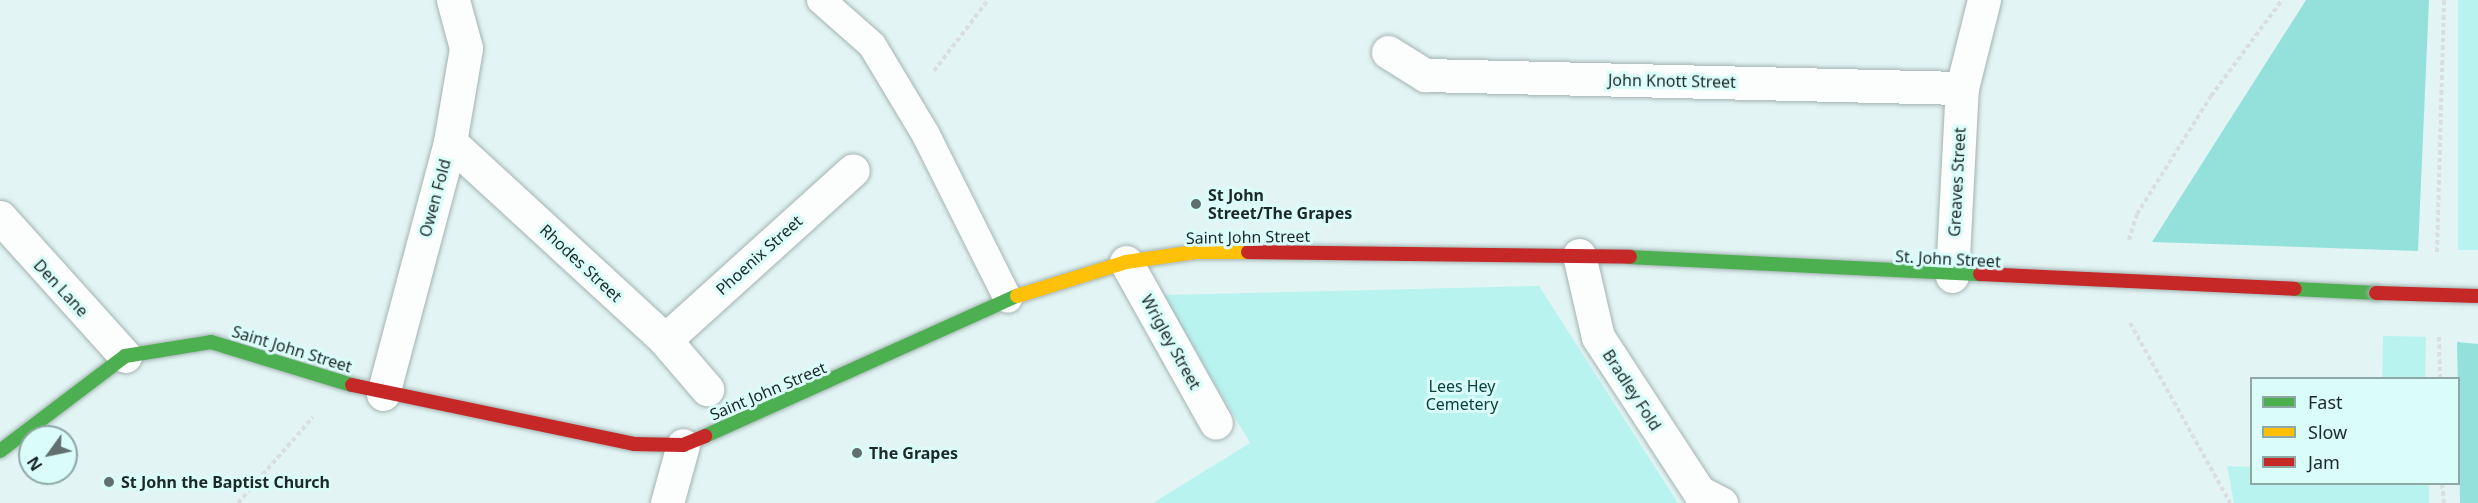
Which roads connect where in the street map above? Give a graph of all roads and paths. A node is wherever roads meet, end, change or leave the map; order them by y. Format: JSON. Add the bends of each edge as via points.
{"nodes":[{"id":1,"x":453,"y":0,"type":"edge"},
{"id":2,"x":821,"y":0,"type":"edge"},
{"id":3,"x":988,"y":0,"type":"edge"},
{"id":4,"x":1984,"y":0,"type":"edge"},
{"id":5,"x":2444,"y":0,"type":"edge"},
{"id":6,"x":1388,"y":52,"type":"dead end"},
{"id":7,"x":1962,"y":88,"type":"junction"},
{"id":8,"x":908,"y":106,"type":"junction"},
{"id":9,"x":450,"y":142,"type":"junction"},
{"id":10,"x":853,"y":170,"type":"dead end"},
{"id":11,"x":0,"y":217,"type":"edge"},
{"id":12,"x":1416,"y":253,"type":"joint"},
{"id":13,"x":1579,"y":255,"type":"junction"},
{"id":14,"x":2438,"y":260,"type":"dead end"},
{"id":15,"x":1126,"y":262,"type":"junction"},
{"id":16,"x":1952,"y":276,"type":"junction"},
{"id":17,"x":2478,"y":296,"type":"edge"},
{"id":18,"x":1008,"y":299,"type":"junction"},
{"id":19,"x":2439,"y":326,"type":"dead end"},
{"id":20,"x":665,"y":340,"type":"junction"},
{"id":21,"x":125,"y":356,"type":"junction"},
{"id":22,"x":2440,"y":377,"type":"edge"},
{"id":23,"x":332,"y":378,"type":"junction"},
{"id":24,"x":706,"y":389,"type":"dead end"},
{"id":25,"x":383,"y":394,"type":"junction"},
{"id":26,"x":1216,"y":423,"type":"dead end"},
{"id":27,"x":683,"y":445,"type":"junction"},
{"id":28,"x":0,"y":451,"type":"edge"},
{"id":29,"x":2442,"y":485,"type":"edge"},
{"id":30,"x":238,"y":503,"type":"edge"},
{"id":31,"x":667,"y":503,"type":"edge"},
{"id":32,"x":1721,"y":503,"type":"edge"},
{"id":33,"x":2444,"y":503,"type":"edge"}],
"edges":[{"from":1,"to":9,"type":"street","name":"Owen Fold","via":[[466,48]]},
{"from":2,"to":8,"type":"lane","via":[[872,45]]},
{"from":3,"to":8,"type":"path"},
{"from":4,"to":7,"type":"street","name":"Greaves Street"},
{"from":5,"to":14,"type":"path"},
{"from":6,"to":7,"type":"street","name":"John Knott Street","via":[[1425,75]]},
{"from":7,"to":16,"type":"street","name":"Greaves Street"},
{"from":8,"to":18,"type":"lane"},
{"from":9,"to":20,"type":"street","name":"Rhodes Street"},
{"from":9,"to":25,"type":"street","name":"Owen Fold"},
{"from":10,"to":20,"type":"street","name":"Phoenix Street"},
{"from":11,"to":21,"type":"street","name":"Den Lane"},
{"from":12,"to":13,"type":"street","name":"St. John Street"},
{"from":12,"to":15,"type":"street","name":"Saint John Street","via":[[1195,252]]},
{"from":13,"to":16,"type":"street","name":"St. John Street"},
{"from":13,"to":32,"type":"street","name":"Bradley Fold","via":[[1598,337],[1699,492]]},
{"from":15,"to":18,"type":"street","name":"Saint John Street"},
{"from":15,"to":26,"type":"street","name":"Wrigley Street"},
{"from":16,"to":17,"type":"street","name":"St. John Street","bridge":true},
{"from":18,"to":27,"type":"street","name":"Saint John Street","via":[[868,367]]},
{"from":19,"to":22,"type":"path"},
{"from":20,"to":24,"type":"street","name":"Rhodes Street"},
{"from":21,"to":23,"type":"street","name":"Saint John Street","via":[[211,342]]},
{"from":21,"to":28,"type":"street"},
{"from":23,"to":25,"type":"street","name":"Saint John Street"},
{"from":23,"to":30,"type":"path","via":[[309,426]]},
{"from":25,"to":27,"type":"street","name":"Saint John Street","via":[[634,444]]},
{"from":27,"to":31,"type":"street"},
{"from":29,"to":33,"type":"path"}]}
